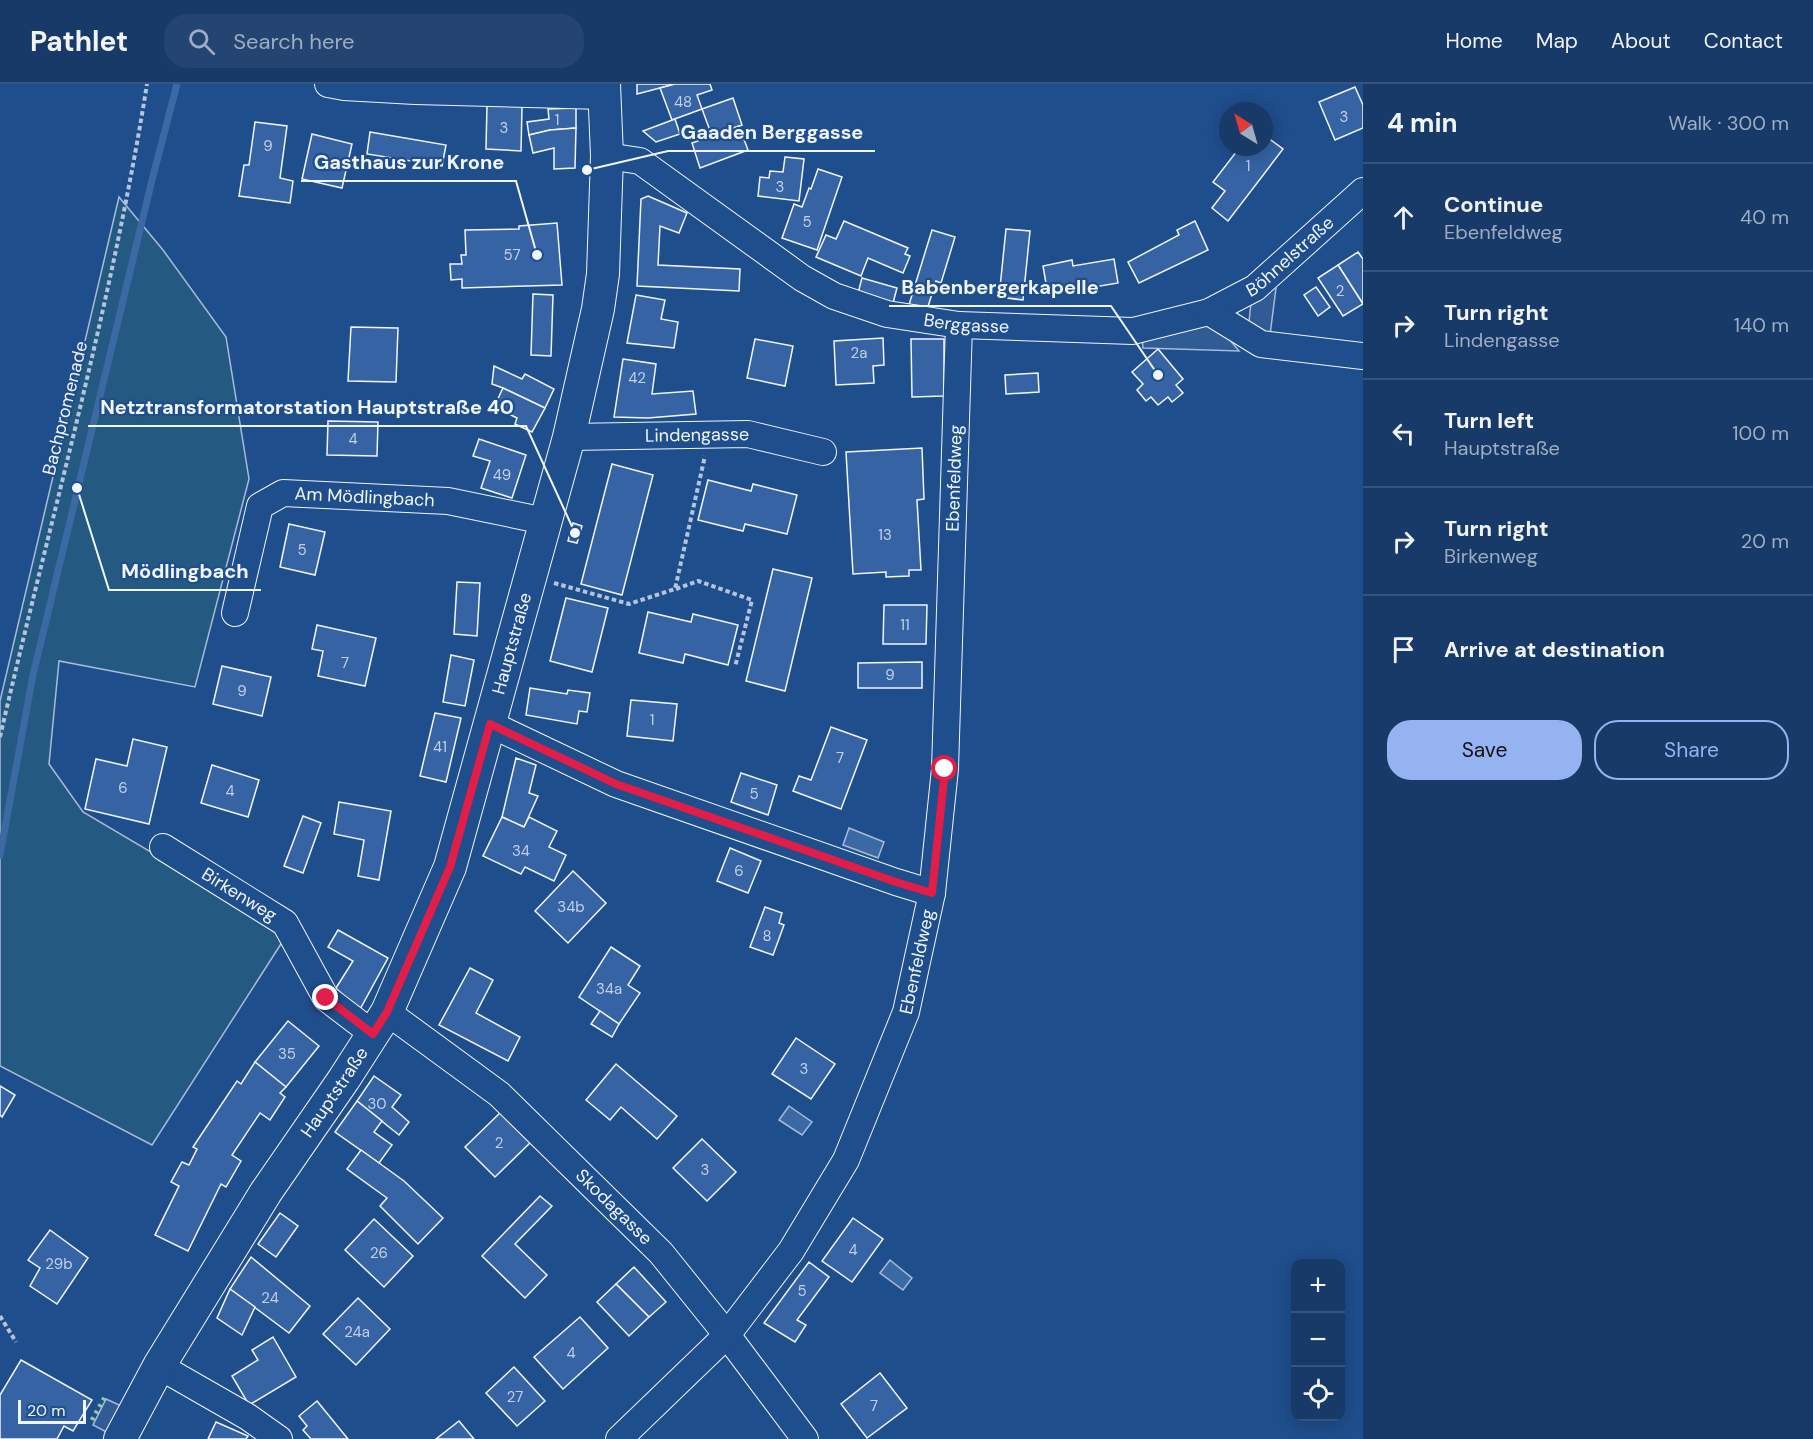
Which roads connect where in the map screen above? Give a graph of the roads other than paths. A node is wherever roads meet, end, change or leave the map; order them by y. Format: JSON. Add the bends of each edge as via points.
{"nodes":[{"id":1,"x":328,"y":84,"type":"edge"},
{"id":2,"x":415,"y":87,"type":"edge"},
{"id":3,"x":604,"y":90,"type":"edge"},
{"id":4,"x":607,"y":156,"type":"junction"},
{"id":5,"x":1363,"y":191,"type":"edge"},
{"id":6,"x":1209,"y":312,"type":"junction"},
{"id":7,"x":959,"y":325,"type":"junction"},
{"id":8,"x":1363,"y":356,"type":"edge"},
{"id":9,"x":569,"y":437,"type":"junction"},
{"id":10,"x":823,"y":452,"type":"dead end"},
{"id":11,"x":545,"y":521,"type":"junction"},
{"id":12,"x":235,"y":613,"type":"dead end"},
{"id":13,"x":490,"y":724,"type":"junction"},
{"id":14,"x":163,"y":847,"type":"dead end"},
{"id":15,"x":932,"y":893,"type":"junction"},
{"id":16,"x":380,"y":1023,"type":"junction"},
{"id":17,"x":727,"y":1335,"type":"junction"},
{"id":18,"x":159,"y":1366,"type":"junction"},
{"id":19,"x":120,"y":1439,"type":"edge"},
{"id":20,"x":279,"y":1439,"type":"edge"},
{"id":21,"x":619,"y":1439,"type":"edge"},
{"id":22,"x":805,"y":1439,"type":"edge"}],
"edges":[{"from":1,"to":2,"type":"street"},
{"from":2,"to":3,"type":"street"},
{"from":3,"to":4,"type":"main road","name":"Hauptstraße"},
{"from":4,"to":7,"type":"street","name":"Berggasse","via":[[640,161],[802,278],[834,296],[887,314]]},
{"from":4,"to":9,"type":"main road","name":"Hauptstraße","via":[[603,274]]},
{"from":5,"to":6,"type":"street","name":"Böhnelstraße","via":[[1255,288]]},
{"from":6,"to":7,"type":"street","name":"Berggasse","via":[[1132,331]]},
{"from":6,"to":8,"type":"street","via":[[1261,344]]},
{"from":7,"to":15,"type":"street","name":"Ebenfeldweg","via":[[945,769]]},
{"from":9,"to":10,"type":"street","name":"Lindengasse","via":[[748,434]]},
{"from":9,"to":11,"type":"main road","name":"Hauptstraße"},
{"from":11,"to":12,"type":"street","name":"Am Mödlingbach","via":[[448,501],[283,493],[260,506]]},
{"from":11,"to":13,"type":"main road","name":"Hauptstraße"},
{"from":13,"to":15,"type":"street","via":[[616,784]]},
{"from":13,"to":16,"type":"main road","name":"Hauptstraße","via":[[450,867]]},
{"from":14,"to":16,"type":"street","name":"Birkenweg","via":[[285,923],[326,998]]},
{"from":15,"to":17,"type":"street","name":"Ebenfeldweg","via":[[906,1012],[846,1160],[791,1251]]},
{"from":16,"to":17,"type":"street","name":"Skodagasse","via":[[499,1094],[661,1253]]},
{"from":16,"to":18,"type":"main road","name":"Hauptstraße","via":[[266,1192]]},
{"from":17,"to":21,"type":"street","name":"Ebenfeldweg"},
{"from":17,"to":22,"type":"street","name":"Skodagasse"},
{"from":18,"to":19,"type":"main road","name":"Hauptstraße"},
{"from":18,"to":20,"type":"street"}]}
